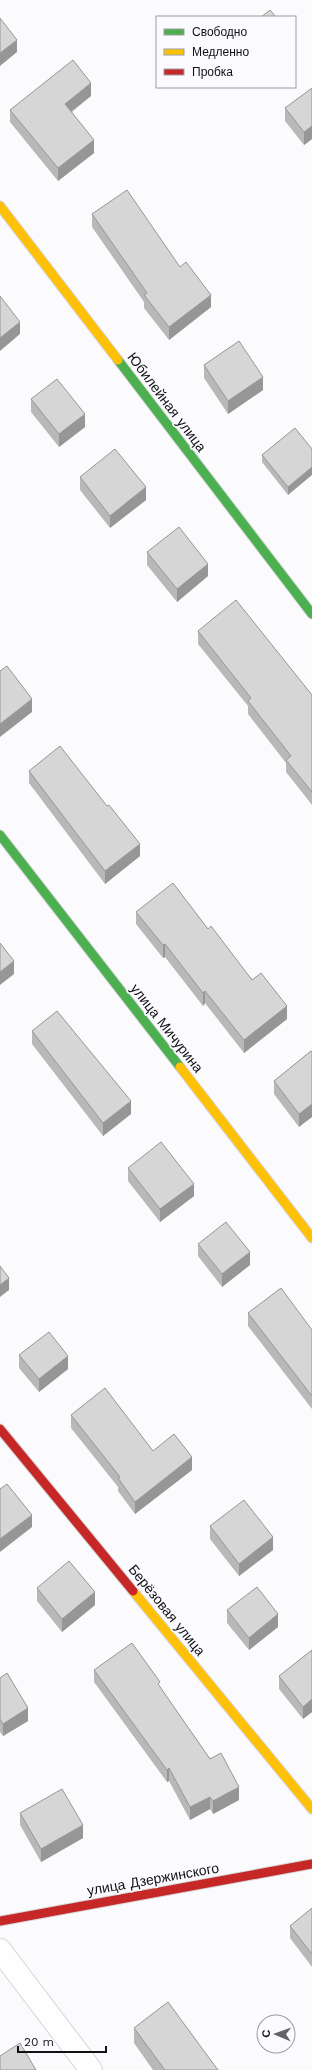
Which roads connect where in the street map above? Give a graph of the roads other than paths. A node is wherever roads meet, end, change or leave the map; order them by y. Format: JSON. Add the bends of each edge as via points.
{"nodes":[{"id":1,"x":0,"y":206,"type":"edge"},
{"id":2,"x":312,"y":614,"type":"edge"},
{"id":3,"x":0,"y":835,"type":"edge"},
{"id":4,"x":312,"y":1238,"type":"edge"},
{"id":5,"x":0,"y":1429,"type":"edge"},
{"id":6,"x":312,"y":1809,"type":"edge"},
{"id":7,"x":312,"y":1864,"type":"edge"},
{"id":8,"x":0,"y":1921,"type":"edge"},
{"id":9,"x":0,"y":1950,"type":"edge"},
{"id":10,"x":91,"y":2070,"type":"edge"}],
"edges":[{"from":1,"to":2,"type":"street","name":"Юбилейная улица"},
{"from":3,"to":4,"type":"street","name":"улица Мичурина"},
{"from":5,"to":6,"type":"street","name":"Берёзовая улица"},
{"from":7,"to":8,"type":"street","name":"улица Дзержинского"},
{"from":9,"to":10,"type":"street"}]}
